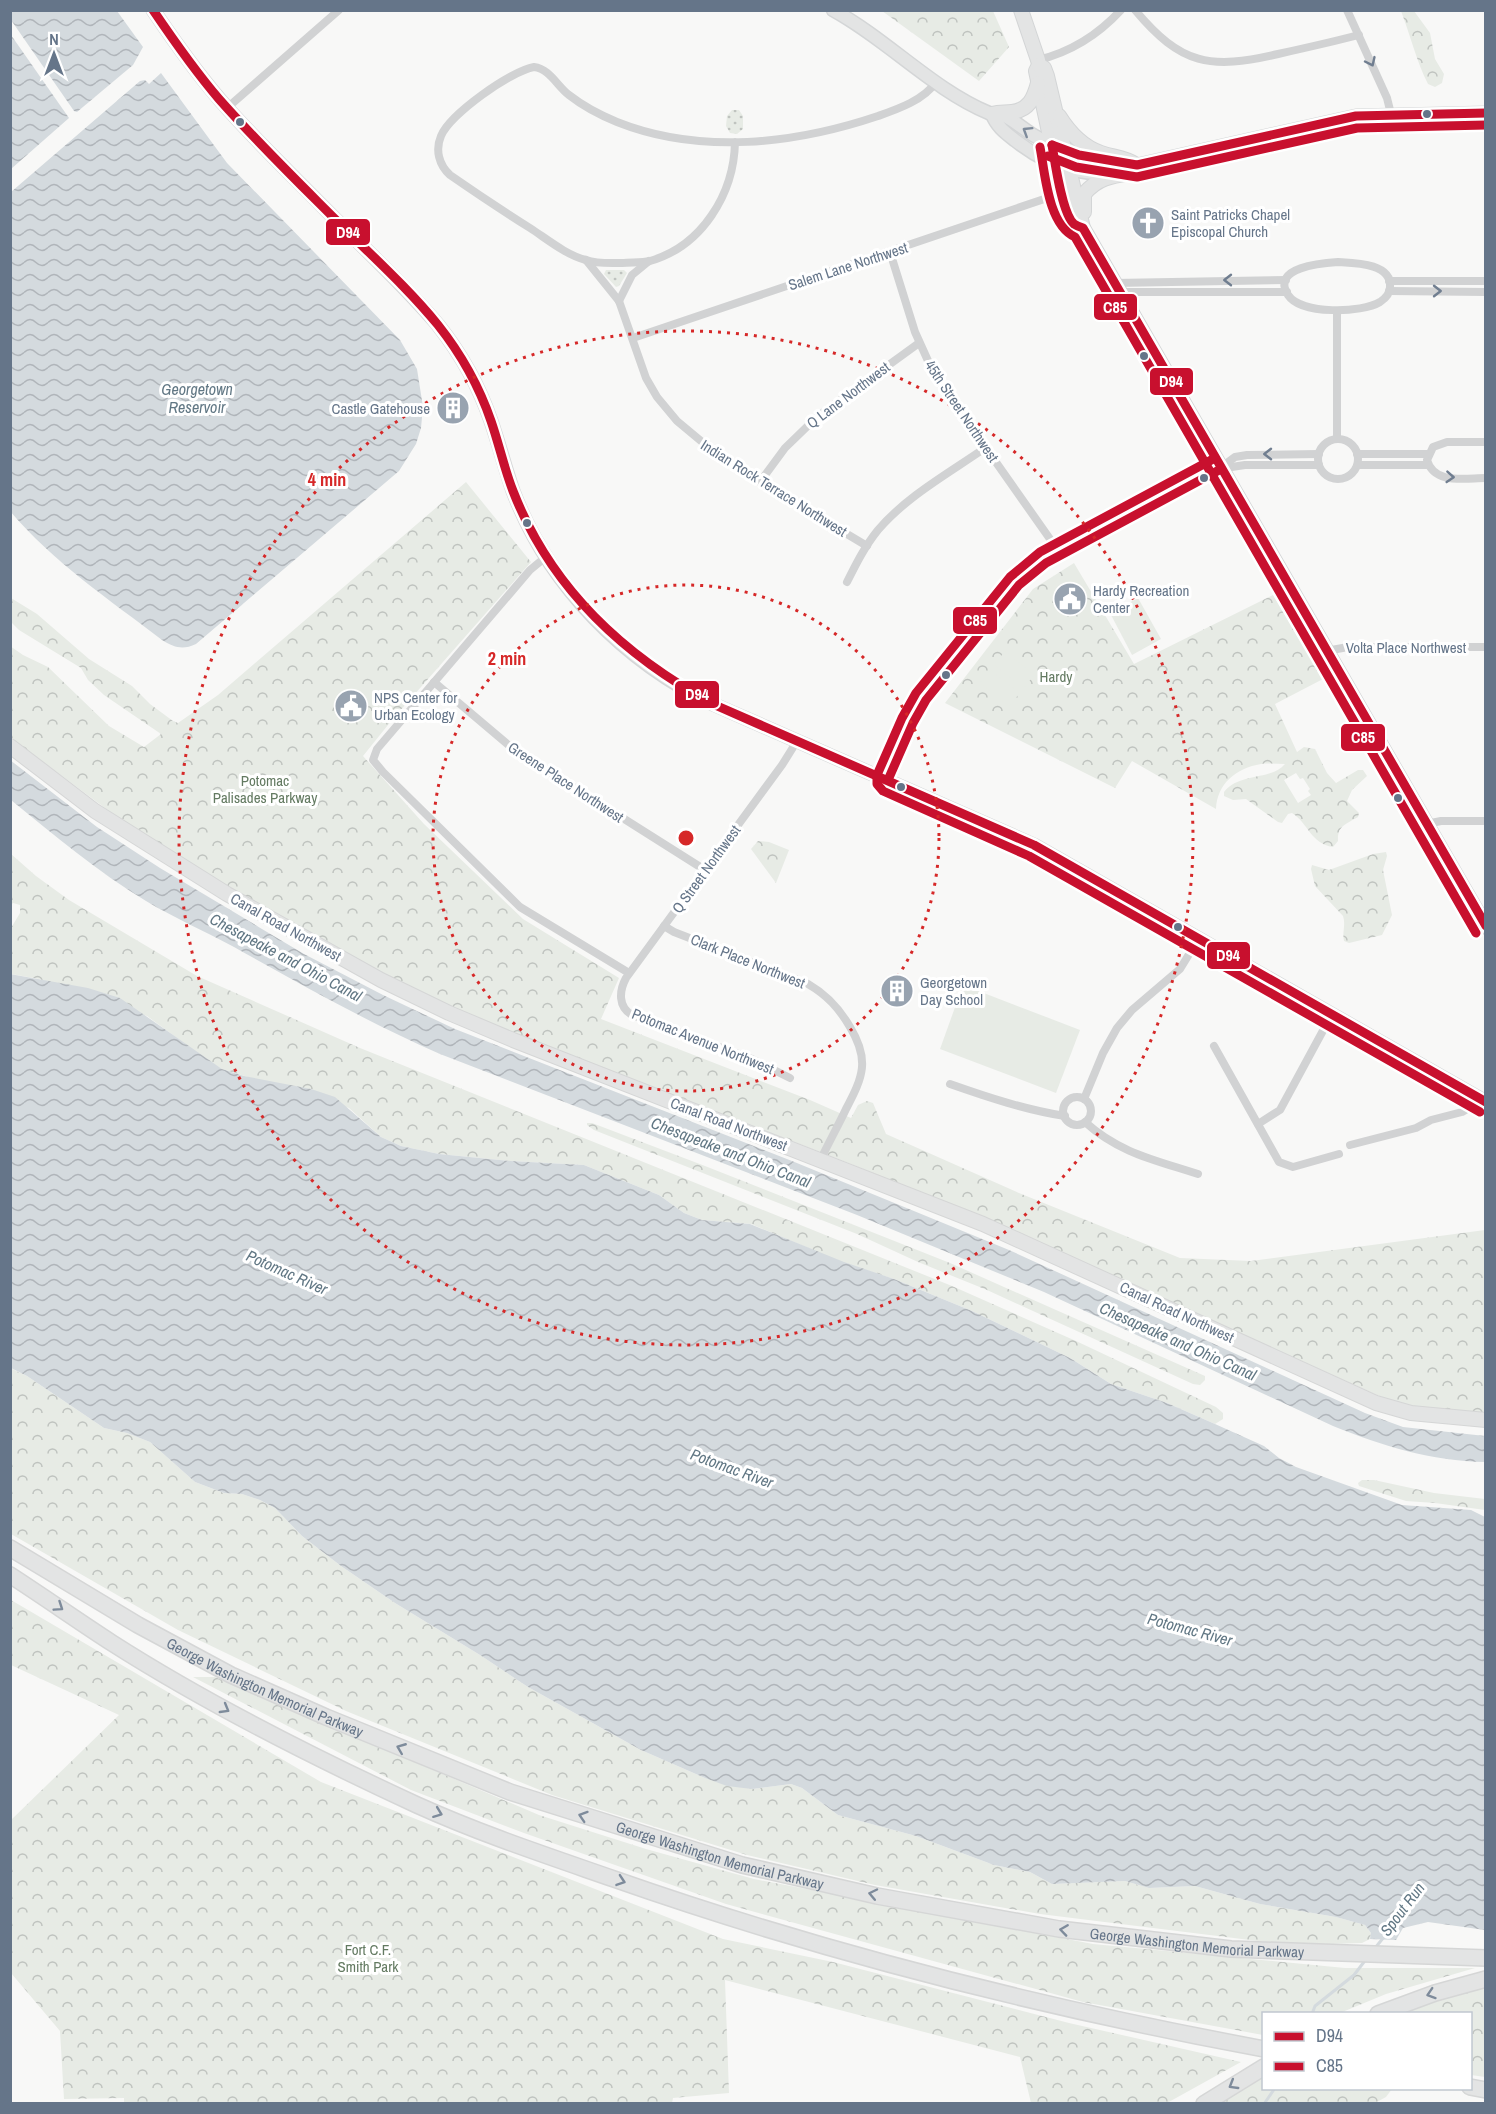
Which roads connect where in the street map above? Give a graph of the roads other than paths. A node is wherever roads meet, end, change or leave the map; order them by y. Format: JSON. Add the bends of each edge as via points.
{"nodes":[{"id":1,"x":153,"y":10,"type":"edge"},
{"id":2,"x":339,"y":10,"type":"edge"},
{"id":3,"x":833,"y":10,"type":"edge"},
{"id":4,"x":1021,"y":10,"type":"edge"},
{"id":5,"x":1121,"y":10,"type":"edge"},
{"id":6,"x":1135,"y":10,"type":"edge"},
{"id":7,"x":1347,"y":10,"type":"edge"},
{"id":8,"x":1359,"y":35,"type":"junction"},
{"id":9,"x":1038,"y":62,"type":"junction"},
{"id":10,"x":1038,"y":81,"type":"junction"},
{"id":11,"x":936,"y":82,"type":"junction"},
{"id":12,"x":226,"y":108,"type":"junction"},
{"id":13,"x":1055,"y":109,"type":"junction"},
{"id":14,"x":1485,"y":113,"type":"edge"},
{"id":15,"x":992,"y":114,"type":"junction"},
{"id":16,"x":1391,"y":114,"type":"junction"},
{"id":17,"x":735,"y":142,"type":"junction"},
{"id":18,"x":1058,"y":147,"type":"junction"},
{"id":19,"x":1137,"y":165,"type":"junction"},
{"id":20,"x":1062,"y":167,"type":"junction"},
{"id":21,"x":1062,"y":193,"type":"junction"},
{"id":22,"x":1083,"y":228,"type":"junction"},
{"id":23,"x":890,"y":252,"type":"junction"},
{"id":24,"x":586,"y":261,"type":"junction"},
{"id":25,"x":649,"y":261,"type":"junction"},
{"id":26,"x":1286,"y":280,"type":"junction"},
{"id":27,"x":1389,"y":280,"type":"junction"},
{"id":28,"x":1485,"y":281,"type":"edge"},
{"id":29,"x":1116,"y":287,"type":"junction"},
{"id":30,"x":1389,"y":291,"type":"junction"},
{"id":31,"x":1287,"y":292,"type":"junction"},
{"id":32,"x":1485,"y":292,"type":"edge"},
{"id":33,"x":619,"y":301,"type":"junction"},
{"id":34,"x":1337,"y":311,"type":"junction"},
{"id":35,"x":633,"y":338,"type":"junction"},
{"id":36,"x":919,"y":343,"type":"junction"},
{"id":37,"x":1337,"y":438,"type":"junction"},
{"id":38,"x":1485,"y":442,"type":"edge"},
{"id":39,"x":985,"y":448,"type":"junction"},
{"id":40,"x":1319,"y":454,"type":"junction"},
{"id":41,"x":1357,"y":454,"type":"junction"},
{"id":42,"x":1428,"y":454,"type":"junction"},
{"id":43,"x":1319,"y":465,"type":"junction"},
{"id":44,"x":1358,"y":465,"type":"junction"},
{"id":45,"x":1428,"y":465,"type":"junction"},
{"id":46,"x":1221,"y":469,"type":"junction"},
{"id":47,"x":1485,"y":478,"type":"edge"},
{"id":48,"x":760,"y":482,"type":"junction"},
{"id":49,"x":867,"y":546,"type":"junction"},
{"id":50,"x":1063,"y":554,"type":"junction"},
{"id":51,"x":547,"y":556,"type":"junction"},
{"id":52,"x":847,"y":582,"type":"dead end"},
{"id":53,"x":1485,"y":647,"type":"edge"},
{"id":54,"x":1326,"y":651,"type":"junction"},
{"id":55,"x":434,"y":682,"type":"junction"},
{"id":56,"x":797,"y":741,"type":"junction"},
{"id":57,"x":10,"y":746,"type":"edge"},
{"id":58,"x":888,"y":780,"type":"junction"},
{"id":59,"x":1485,"y":821,"type":"edge"},
{"id":60,"x":1426,"y":824,"type":"junction"},
{"id":61,"x":705,"y":870,"type":"junction"},
{"id":62,"x":664,"y":926,"type":"junction"},
{"id":63,"x":1485,"y":927,"type":"edge"},
{"id":64,"x":1199,"y":938,"type":"junction"},
{"id":65,"x":629,"y":974,"type":"junction"},
{"id":66,"x":621,"y":1000,"type":"joint"},
{"id":67,"x":1332,"y":1014,"type":"junction"},
{"id":68,"x":1214,"y":1046,"type":"dead end"},
{"id":69,"x":790,"y":1078,"type":"dead end"},
{"id":70,"x":950,"y":1084,"type":"dead end"},
{"id":71,"x":1084,"y":1099,"type":"junction"},
{"id":72,"x":1483,"y":1100,"type":"edge"},
{"id":73,"x":1065,"y":1116,"type":"junction"},
{"id":74,"x":1085,"y":1122,"type":"junction"},
{"id":75,"x":1258,"y":1124,"type":"junction"},
{"id":76,"x":1350,"y":1145,"type":"dead end"},
{"id":77,"x":1339,"y":1154,"type":"dead end"},
{"id":78,"x":821,"y":1159,"type":"junction"},
{"id":79,"x":1198,"y":1174,"type":"dead end"},
{"id":80,"x":1485,"y":1420,"type":"edge"},
{"id":81,"x":10,"y":1548,"type":"edge"},
{"id":82,"x":10,"y":1575,"type":"edge"},
{"id":83,"x":1485,"y":1958,"type":"edge"},
{"id":84,"x":1485,"y":1979,"type":"edge"},
{"id":85,"x":1381,"y":2012,"type":"edge"},
{"id":86,"x":1262,"y":2049,"type":"edge"},
{"id":87,"x":1262,"y":2068,"type":"edge"},
{"id":88,"x":1204,"y":2103,"type":"edge"}],
"edges":[{"from":1,"to":12,"type":"main road"},
{"from":2,"to":12,"type":"street"},
{"from":3,"to":11,"type":"main road"},
{"from":4,"to":9,"type":"main road"},
{"from":5,"to":9,"type":"street","via":[[1086,40]]},
{"from":6,"to":8,"type":"street","via":[[1169,45],[1193,58],[1215,62],[1245,62]]},
{"from":7,"to":8,"type":"street"},
{"from":8,"to":16,"type":"street","one_way":true},
{"from":9,"to":10,"type":"main road"},
{"from":9,"to":13,"type":"main road","via":[[1044,68]]},
{"from":10,"to":15,"type":"main road","via":[[1033,98],[1023,109]]},
{"from":10,"to":18,"type":"main road"},
{"from":11,"to":15,"type":"main road"},
{"from":11,"to":17,"type":"street","via":[[914,100],[841,127],[782,140]]},
{"from":12,"to":51,"type":"main road","via":[[416,300],[452,344],[482,397],[516,498]]},
{"from":13,"to":18,"type":"main road"},
{"from":13,"to":19,"type":"main road","via":[[1077,139],[1100,153]]},
{"from":14,"to":16,"type":"main road"},
{"from":18,"to":15,"type":"main road","one_way":true,"via":[[1004,116]]},
{"from":15,"to":20,"type":"main road","via":[[996,124],[1019,143]]},
{"from":16,"to":19,"type":"main road","via":[[1349,117]]},
{"from":17,"to":24,"type":"street","via":[[632,127],[576,100],[543,69],[534,67],[487,91],[446,128],[439,141],[440,162],[447,173],[465,186]]},
{"from":17,"to":25,"type":"street","via":[[728,185],[710,219],[684,243]]},
{"from":18,"to":19,"type":"main road","via":[[1079,155]]},
{"from":18,"to":20,"type":"main road"},
{"from":19,"to":20,"type":"main road","via":[[1108,173]]},
{"from":19,"to":22,"type":"main road","via":[[1131,173],[1102,178],[1084,194]]},
{"from":20,"to":21,"type":"main road"},
{"from":20,"to":22,"type":"main road"},
{"from":21,"to":22,"type":"main road","via":[[1070,216]]},
{"from":21,"to":23,"type":"street","name":"Salem Lane Northwest"},
{"from":22,"to":29,"type":"main road"},
{"from":23,"to":35,"type":"street","name":"Salem Lane Northwest"},
{"from":23,"to":36,"type":"street","name":"45th Street Northwest"},
{"from":24,"to":25,"type":"street"},
{"from":24,"to":33,"type":"street","name":"Indian Rock Terrace Northwest"},
{"from":25,"to":33,"type":"street","via":[[632,275]]},
{"from":26,"to":27,"type":"street","via":[[1299,268],[1338,262],[1374,267]]},
{"from":26,"to":29,"type":"street","one_way":true},
{"from":26,"to":31,"type":"street"},
{"from":27,"to":28,"type":"street"},
{"from":27,"to":30,"type":"street"},
{"from":29,"to":31,"type":"street"},
{"from":29,"to":46,"type":"main road"},
{"from":30,"to":32,"type":"street","one_way":true},
{"from":30,"to":34,"type":"street","via":[[1376,305]]},
{"from":31,"to":34,"type":"street","via":[[1300,304]]},
{"from":33,"to":35,"type":"street","name":"Indian Rock Terrace Northwest"},
{"from":34,"to":37,"type":"street"},
{"from":35,"to":48,"type":"street","name":"Indian Rock Terrace Northwest","via":[[648,382],[672,415],[701,442]]},
{"from":36,"to":39,"type":"street","name":"45th Street Northwest"},
{"from":36,"to":48,"type":"street","name":"Q Lane Northwest","via":[[817,417],[790,442]]},
{"from":37,"to":40,"type":"street","via":[[1327,442]]},
{"from":37,"to":41,"type":"street","via":[[1349,441]]},
{"from":38,"to":42,"type":"street","via":[[1447,442],[1433,447]]},
{"from":39,"to":49,"type":"street","via":[[904,505]]},
{"from":39,"to":50,"type":"street","name":"45th Street Northwest"},
{"from":40,"to":43,"type":"street"},
{"from":40,"to":46,"type":"street","one_way":true,"via":[[1246,454]]},
{"from":41,"to":42,"type":"street"},
{"from":41,"to":44,"type":"street"},
{"from":42,"to":45,"type":"street"},
{"from":43,"to":44,"type":"street","via":[[1329,477],[1338,479],[1348,477]]},
{"from":43,"to":46,"type":"street","via":[[1245,465]]},
{"from":44,"to":45,"type":"street"},
{"from":45,"to":47,"type":"street","one_way":true,"via":[[1438,476],[1446,478]]},
{"from":46,"to":50,"type":"street"},
{"from":46,"to":54,"type":"main road"},
{"from":48,"to":49,"type":"street","name":"Indian Rock Terrace Northwest"},
{"from":49,"to":52,"type":"street"},
{"from":50,"to":58,"type":"street","via":[[1019,585],[932,692],[917,715]]},
{"from":51,"to":55,"type":"street","via":[[530,570]]},
{"from":51,"to":56,"type":"main road","via":[[597,620],[651,668],[705,700]]},
{"from":53,"to":54,"type":"street","name":"Volta Place Northwest","via":[[1348,646]]},
{"from":54,"to":60,"type":"main road"},
{"from":55,"to":61,"type":"street","name":"Greene Place Northwest","via":[[512,748]]},
{"from":55,"to":65,"type":"street","via":[[375,752],[373,760],[520,907]]},
{"from":56,"to":58,"type":"main road"},
{"from":56,"to":61,"type":"street","name":"Q Street Northwest"},
{"from":57,"to":78,"type":"main road","name":"Canal Road Northwest","via":[[140,840],[249,907],[381,980],[489,1030]]},
{"from":58,"to":64,"type":"main road","via":[[1034,845]]},
{"from":59,"to":60,"type":"street"},
{"from":60,"to":63,"type":"main road"},
{"from":61,"to":62,"type":"street","name":"Q Street Northwest"},
{"from":62,"to":65,"type":"street","name":"Q Street Northwest"},
{"from":62,"to":78,"type":"street","name":"Clark Place Northwest","via":[[808,984],[841,1013],[860,1047],[863,1070]]},
{"from":64,"to":67,"type":"main road"},
{"from":64,"to":71,"type":"street","via":[[1180,969],[1117,1028]]},
{"from":65,"to":66,"type":"street","name":"Q Street Northwest"},
{"from":66,"to":69,"type":"street","name":"Potomac Avenue Northwest","via":[[625,1011],[632,1015],[752,1059]]},
{"from":67,"to":72,"type":"main road"},
{"from":67,"to":75,"type":"street","via":[[1280,1110]]},
{"from":68,"to":75,"type":"street"},
{"from":70,"to":73,"type":"street","via":[[988,1098]]},
{"from":71,"to":73,"type":"street","via":[[1076,1097],[1067,1102]]},
{"from":71,"to":74,"type":"street","via":[[1091,1108]]},
{"from":72,"to":76,"type":"street","via":[[1467,1110],[1416,1128]]},
{"from":73,"to":74,"type":"street","via":[[1074,1124]]},
{"from":74,"to":79,"type":"street","via":[[1118,1146]]},
{"from":75,"to":77,"type":"street","via":[[1279,1162],[1293,1167]]},
{"from":78,"to":80,"type":"main road","name":"Canal Road Northwest","via":[[1041,1249],[1376,1403],[1411,1413]]},
{"from":83,"to":81,"type":"highway","name":"George Washington Memorial Parkway","one_way":true,"via":[[1231,1949],[1059,1929],[877,1896],[742,1865],[510,1792],[326,1717],[231,1675]]},
{"from":82,"to":86,"type":"highway","name":"George Washington Memorial Parkway","one_way":true,"via":[[114,1644],[253,1725],[420,1806],[539,1853],[700,1909],[878,1961],[1035,2001]]},
{"from":84,"to":85,"type":"highway","one_way":true},
{"from":87,"to":88,"type":"highway","one_way":true}]}
